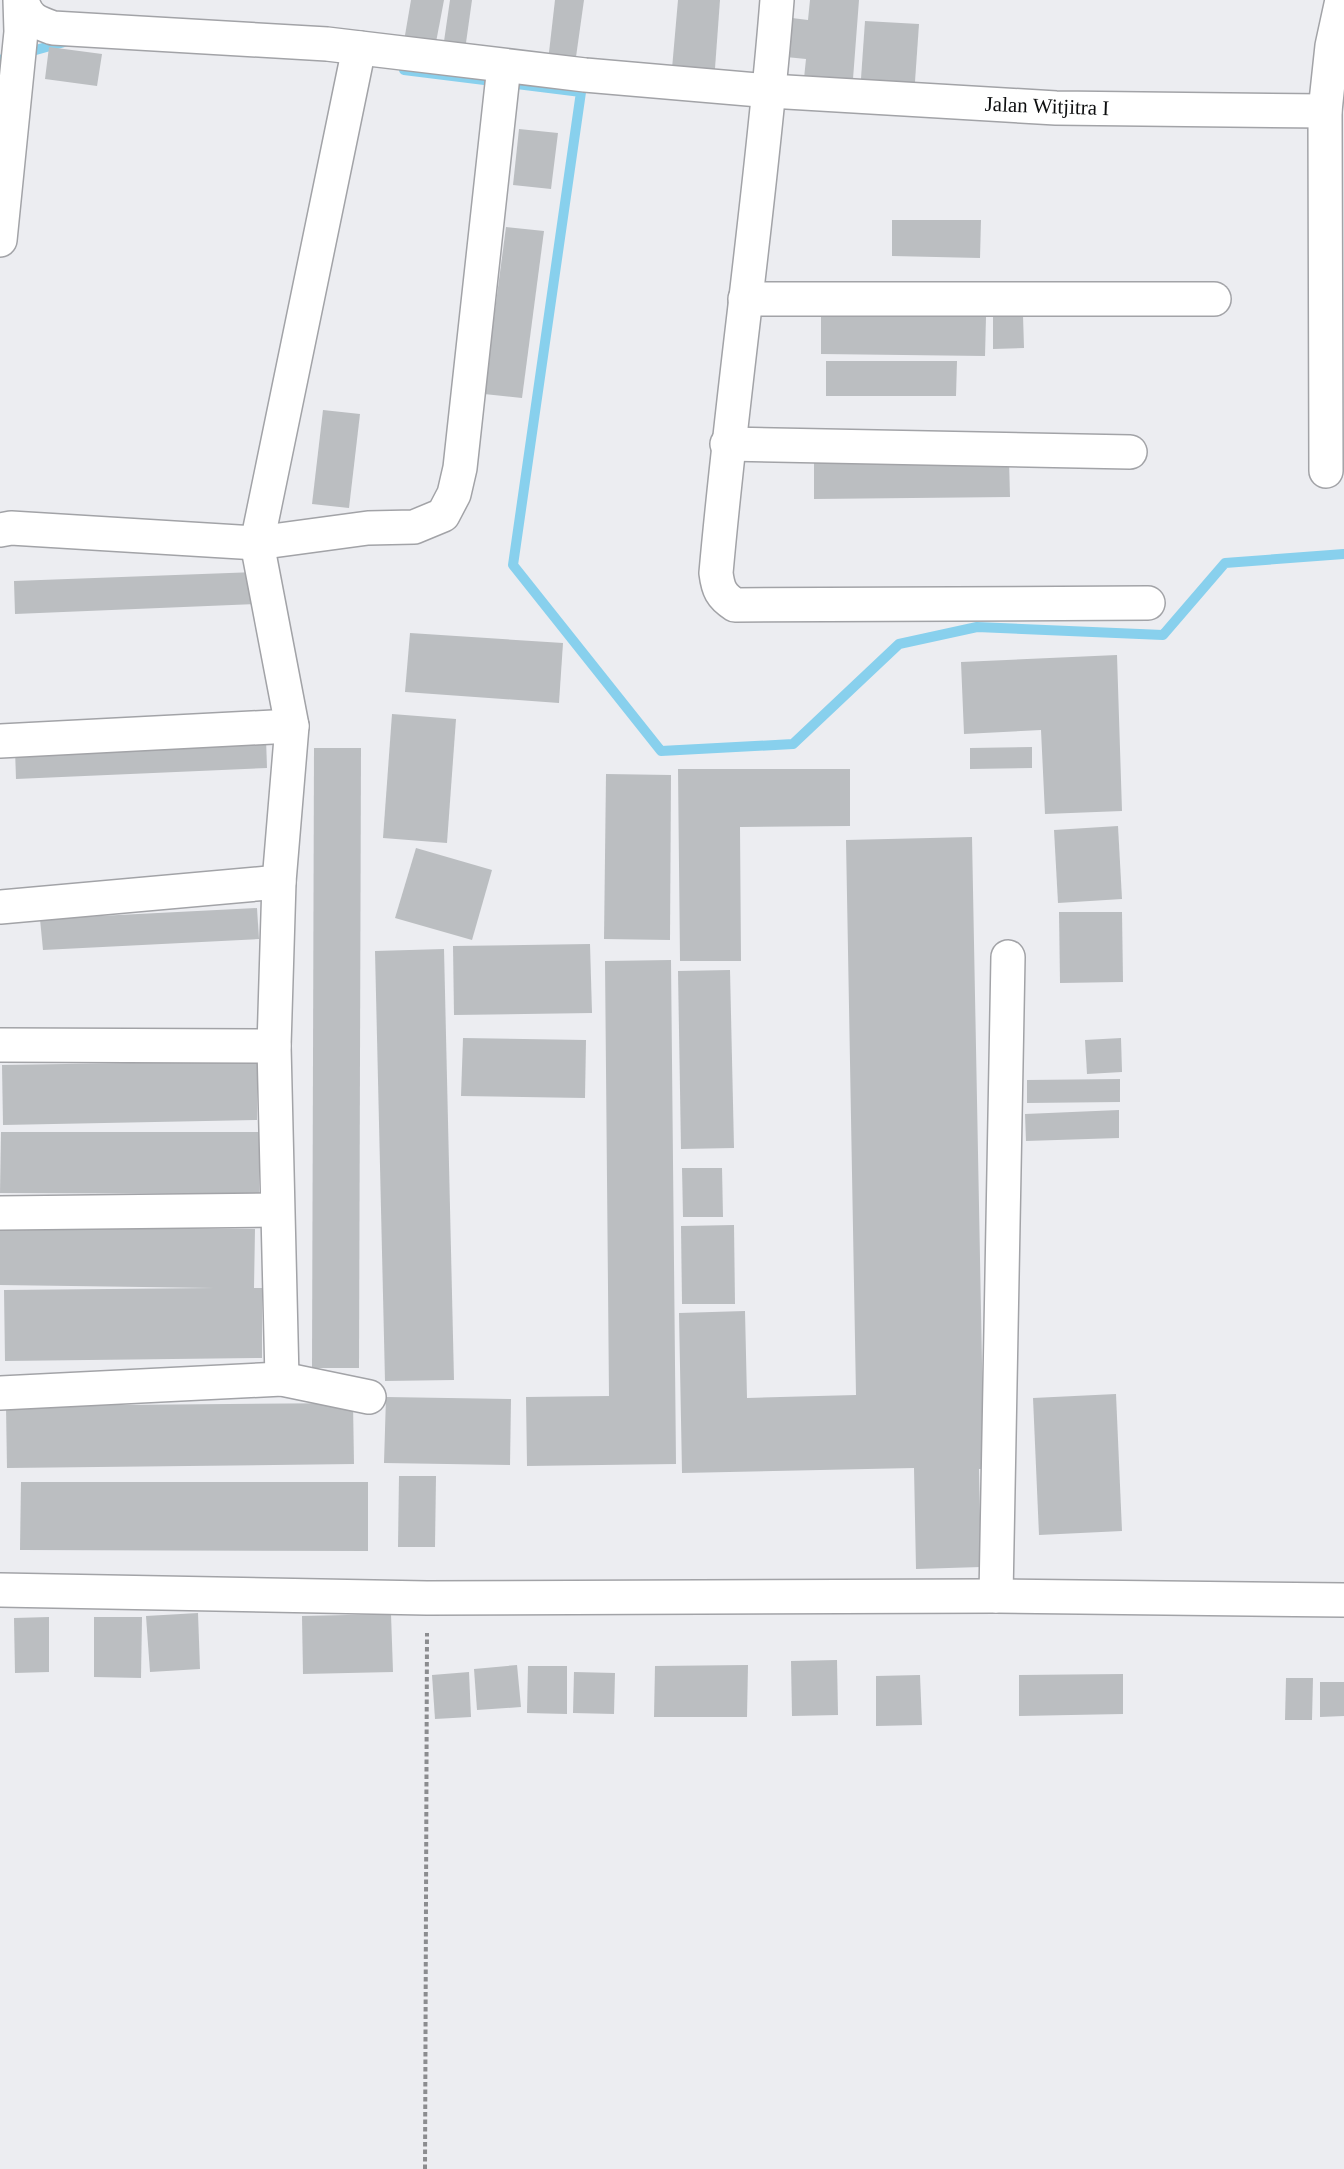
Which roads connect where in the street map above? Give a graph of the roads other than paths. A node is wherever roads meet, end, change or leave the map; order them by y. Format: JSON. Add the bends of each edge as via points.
{"nodes":[{"id":1,"x":21,"y":0,"type":"edge"},
{"id":2,"x":777,"y":0,"type":"edge"},
{"id":3,"x":1342,"y":0,"type":"edge"},
{"id":4,"x":10,"y":42,"type":"edge"},
{"id":5,"x":358,"y":48,"type":"junction"},
{"id":6,"x":504,"y":66,"type":"junction"},
{"id":7,"x":770,"y":91,"type":"junction"},
{"id":8,"x":1325,"y":111,"type":"junction"},
{"id":9,"x":0,"y":240,"type":"edge"},
{"id":10,"x":745,"y":299,"type":"junction"},
{"id":11,"x":1214,"y":299,"type":"dead end"},
{"id":12,"x":727,"y":444,"type":"junction"},
{"id":13,"x":1130,"y":452,"type":"dead end"},
{"id":14,"x":1326,"y":471,"type":"dead end"},
{"id":15,"x":0,"y":530,"type":"edge"},
{"id":16,"x":257,"y":543,"type":"junction"},
{"id":17,"x":1148,"y":603,"type":"dead end"},
{"id":18,"x":292,"y":726,"type":"junction"},
{"id":19,"x":0,"y":741,"type":"edge"},
{"id":20,"x":279,"y":882,"type":"junction"},
{"id":21,"x":0,"y":907,"type":"edge"},
{"id":22,"x":1008,"y":957,"type":"dead end"},
{"id":23,"x":0,"y":1045,"type":"edge"},
{"id":24,"x":274,"y":1046,"type":"junction"},
{"id":25,"x":277,"y":1210,"type":"junction"},
{"id":26,"x":0,"y":1213,"type":"edge"},
{"id":27,"x":282,"y":1380,"type":"junction"},
{"id":28,"x":0,"y":1393,"type":"edge"},
{"id":29,"x":369,"y":1396,"type":"dead end"},
{"id":30,"x":0,"y":1590,"type":"edge"},
{"id":31,"x":996,"y":1596,"type":"junction"},
{"id":32,"x":1344,"y":1600,"type":"edge"}],
"edges":[{"from":1,"to":4,"type":"street"},
{"from":1,"to":5,"type":"street","name":"Jalan Witjitra I","via":[[32,20],[53,28]]},
{"from":2,"to":7,"type":"street"},
{"from":3,"to":8,"type":"street"},
{"from":4,"to":9,"type":"street"},
{"from":5,"to":6,"type":"street","name":"Jalan Witjitra I"},
{"from":5,"to":16,"type":"street"},
{"from":6,"to":7,"type":"street","name":"Jalan Witjitra I"},
{"from":6,"to":16,"type":"street","via":[[460,468],[454,494],[443,516],[414,527],[368,528]]},
{"from":7,"to":8,"type":"street","name":"Jalan Witjitra I","via":[[1056,108]]},
{"from":7,"to":10,"type":"street"},
{"from":8,"to":14,"type":"street"},
{"from":10,"to":11,"type":"street"},
{"from":10,"to":12,"type":"street"},
{"from":12,"to":13,"type":"street"},
{"from":12,"to":17,"type":"street","via":[[716,573],[723,598],[735,605]]},
{"from":15,"to":16,"type":"street"},
{"from":16,"to":18,"type":"street"},
{"from":18,"to":19,"type":"street"},
{"from":18,"to":20,"type":"street"},
{"from":20,"to":21,"type":"street"},
{"from":20,"to":24,"type":"street"},
{"from":22,"to":31,"type":"street"},
{"from":23,"to":24,"type":"street"},
{"from":24,"to":25,"type":"street"},
{"from":25,"to":26,"type":"street"},
{"from":25,"to":27,"type":"street"},
{"from":27,"to":28,"type":"street"},
{"from":27,"to":29,"type":"street"},
{"from":30,"to":31,"type":"street","via":[[427,1598]]},
{"from":31,"to":32,"type":"street"}]}
